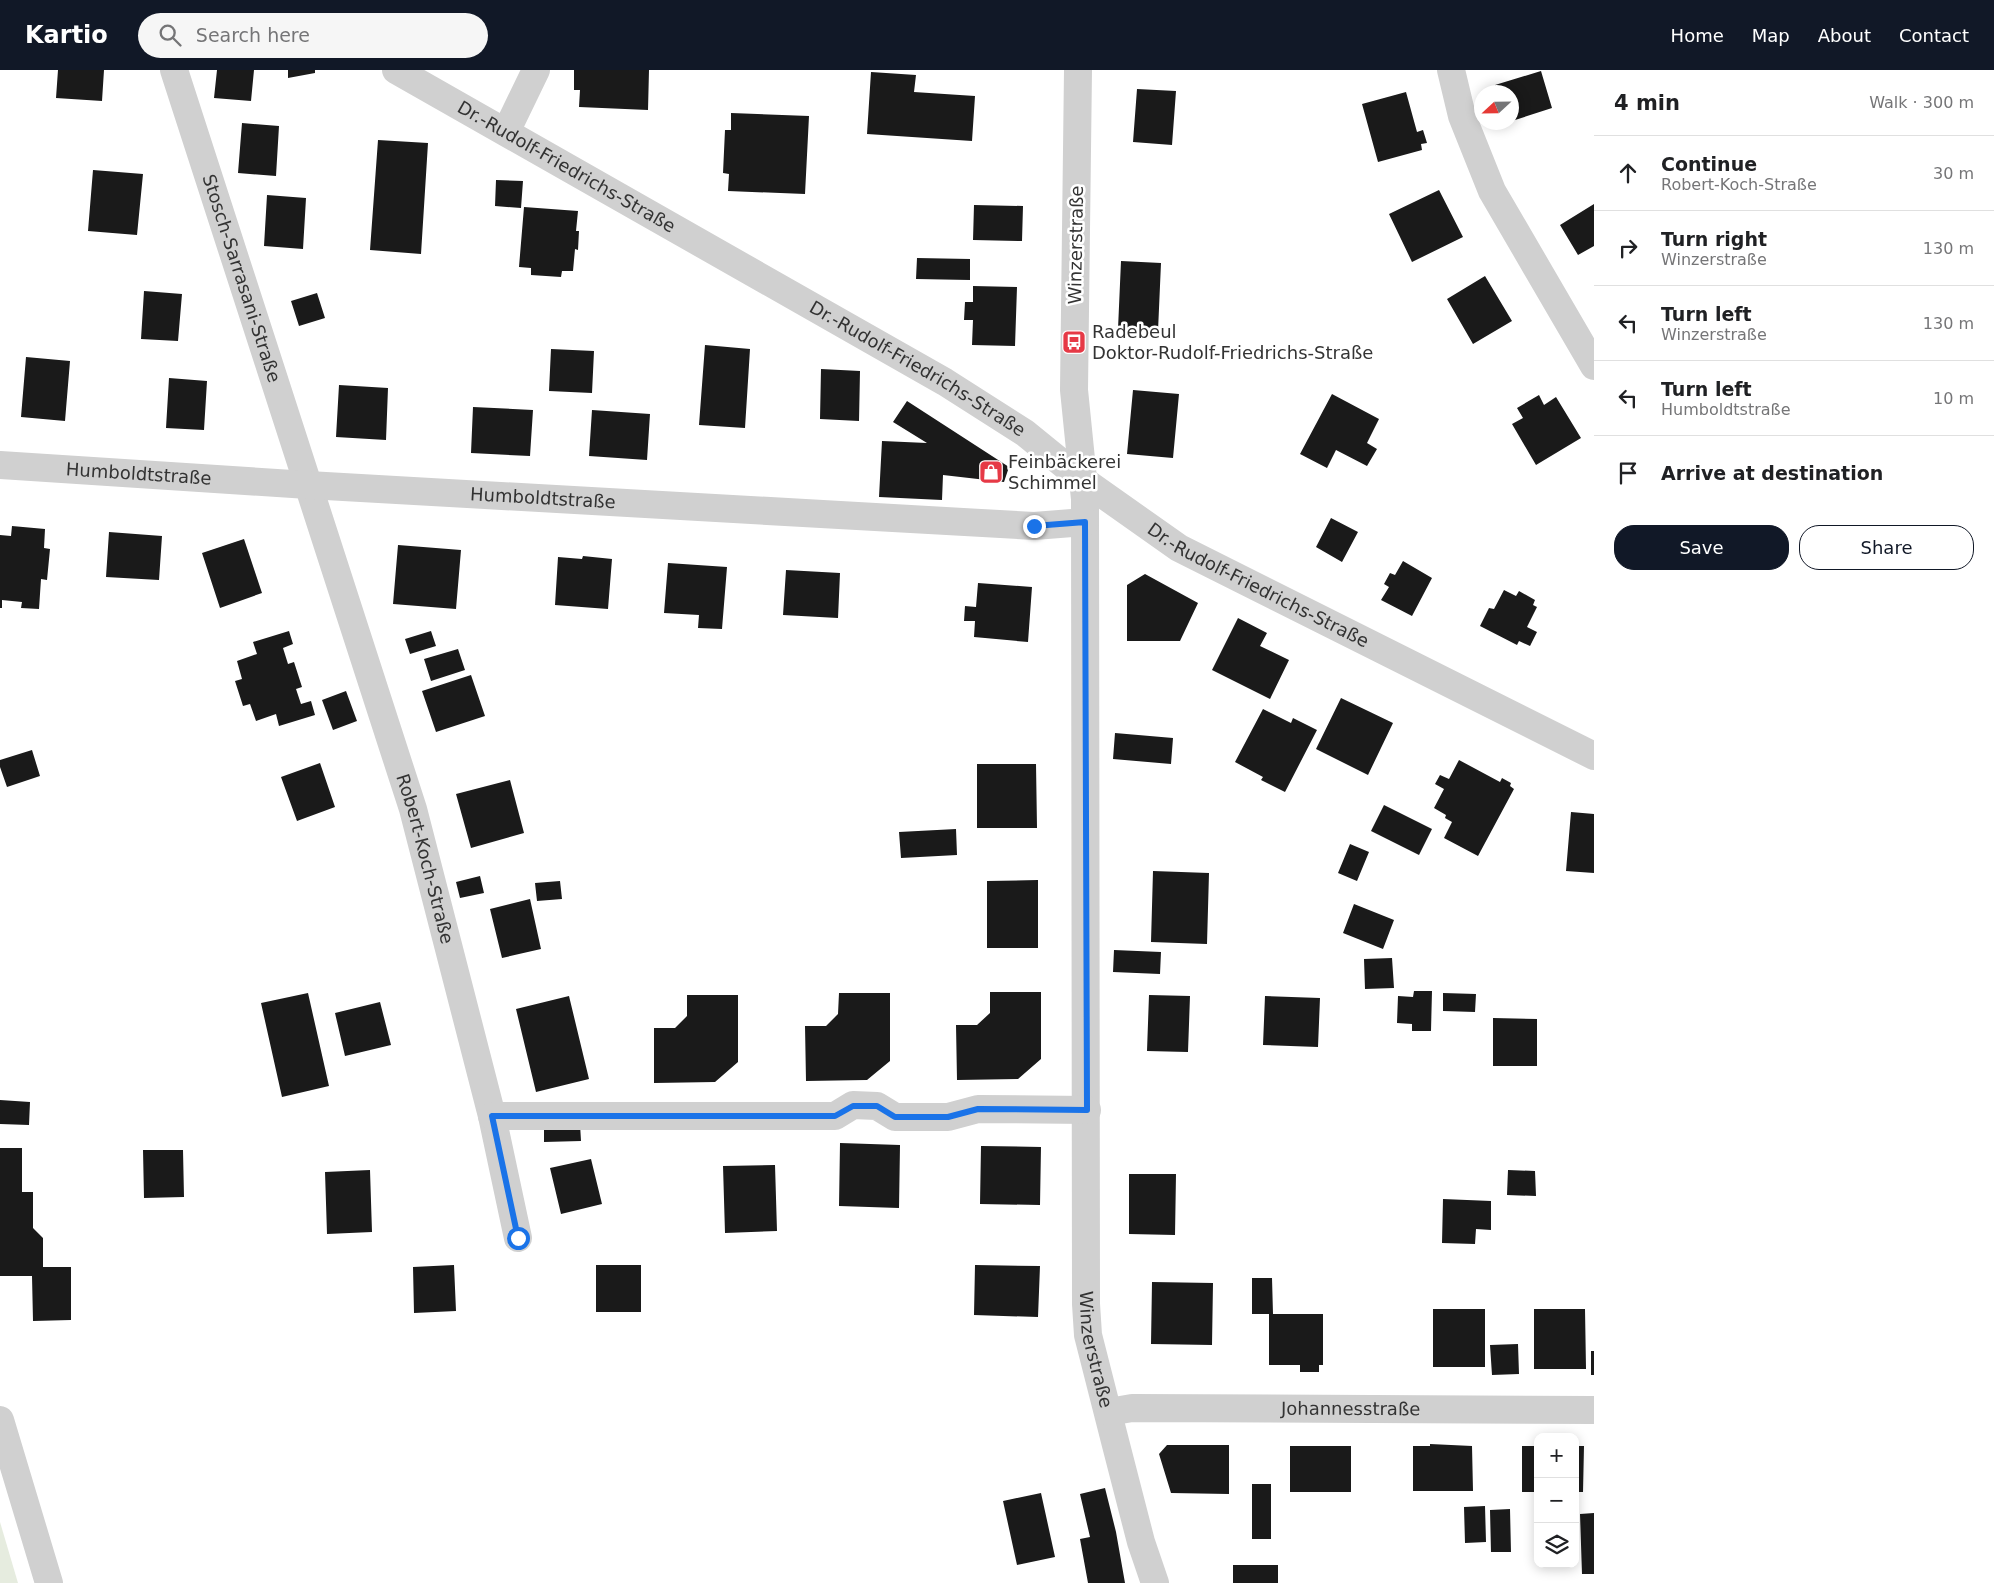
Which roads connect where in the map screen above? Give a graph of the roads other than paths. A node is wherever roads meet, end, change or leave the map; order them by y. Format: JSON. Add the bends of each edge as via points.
{"nodes":[{"id":1,"x":174,"y":70,"type":"edge"},
{"id":2,"x":396,"y":70,"type":"edge"},
{"id":3,"x":536,"y":70,"type":"edge"},
{"id":4,"x":1078,"y":70,"type":"edge"},
{"id":5,"x":1451,"y":70,"type":"edge"},
{"id":6,"x":506,"y":132,"type":"junction"},
{"id":7,"x":1594,"y":366,"type":"edge"},
{"id":8,"x":0,"y":465,"type":"edge"},
{"id":9,"x":1084,"y":481,"type":"junction"},
{"id":10,"x":308,"y":485,"type":"junction"},
{"id":11,"x":1085,"y":522,"type":"junction"},
{"id":12,"x":1594,"y":756,"type":"edge"},
{"id":13,"x":1087,"y":1110,"type":"junction"},
{"id":14,"x":492,"y":1116,"type":"junction"},
{"id":15,"x":518,"y":1238,"type":"dead end"},
{"id":16,"x":1594,"y":1410,"type":"edge"},
{"id":17,"x":1109,"y":1412,"type":"junction"},
{"id":18,"x":0,"y":1420,"type":"edge"},
{"id":19,"x":49,"y":1583,"type":"edge"},
{"id":20,"x":1155,"y":1583,"type":"edge"}],
"edges":[{"from":1,"to":10,"type":"street","name":"Stosch-Sarrasani-Straße"},
{"from":2,"to":6,"type":"street","name":"Dr.-Rudolf-Friedrichs-Straße"},
{"from":3,"to":6,"type":"street"},
{"from":4,"to":9,"type":"street","name":"Winzerstraße","via":[[1074,390]]},
{"from":5,"to":7,"type":"street","via":[[1462,116],[1492,190]]},
{"from":6,"to":9,"type":"street","name":"Dr.-Rudolf-Friedrichs-Straße","via":[[945,382],[1025,433]]},
{"from":8,"to":10,"type":"street","name":"Humboldtstraße"},
{"from":9,"to":11,"type":"street","name":"Winzerstraße"},
{"from":9,"to":12,"type":"street","name":"Dr.-Rudolf-Friedrichs-Straße","via":[[1179,548]]},
{"from":10,"to":11,"type":"street","name":"Humboldtstraße","via":[[1034,526]]},
{"from":10,"to":14,"type":"street","name":"Robert-Koch-Straße","via":[[413,809]]},
{"from":11,"to":13,"type":"street","name":"Winzerstraße"},
{"from":13,"to":14,"type":"street","via":[[978,1109],[948,1117],[895,1117],[877,1106],[853,1106],[835,1116]]},
{"from":13,"to":17,"type":"street","name":"Winzerstraße","via":[[1088,1335]]},
{"from":14,"to":15,"type":"street","name":"Robert-Koch-Straße"},
{"from":16,"to":17,"type":"street","name":"Johannesstraße","via":[[1132,1408]]},
{"from":17,"to":20,"type":"street","name":"Winzerstraße","via":[[1141,1542]]},
{"from":18,"to":19,"type":"street"}]}
